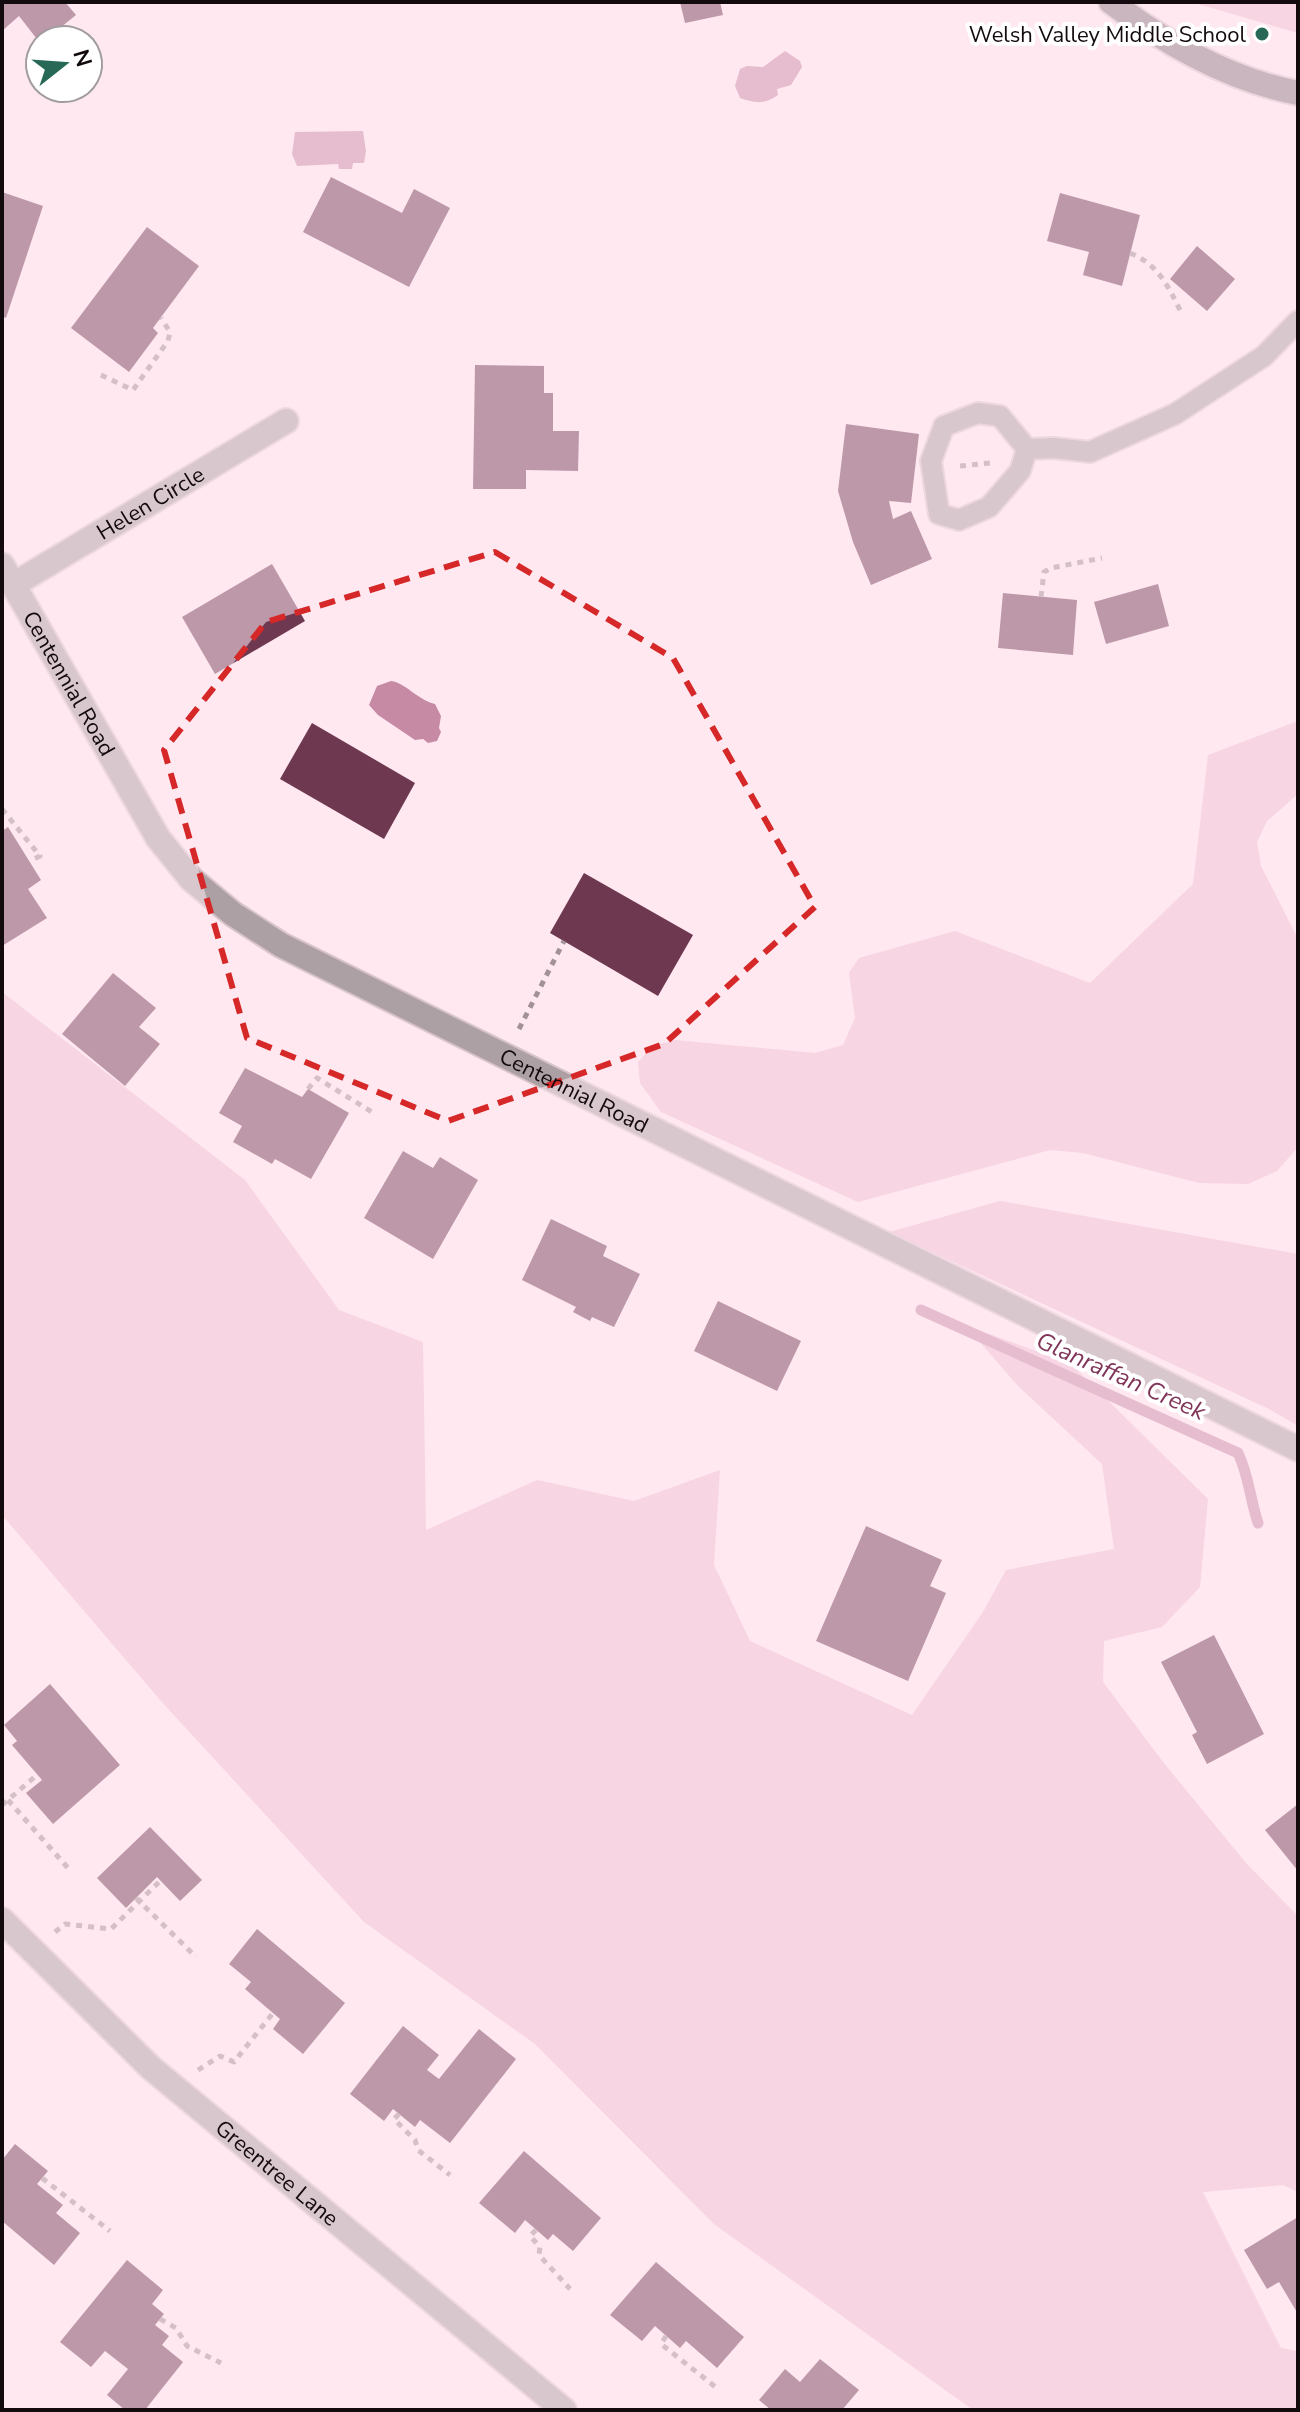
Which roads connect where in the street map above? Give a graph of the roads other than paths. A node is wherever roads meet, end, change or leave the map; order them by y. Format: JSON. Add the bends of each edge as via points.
{"nodes":[{"id":1,"x":1111,"y":2,"type":"edge"},
{"id":2,"x":1298,"y":93,"type":"edge"},
{"id":3,"x":1298,"y":321,"type":"edge"},
{"id":4,"x":286,"y":421,"type":"dead end"},
{"id":5,"x":1025,"y":455,"type":"junction"},
{"id":6,"x":8,"y":575,"type":"edge"},
{"id":7,"x":1298,"y":1449,"type":"edge"},
{"id":8,"x":2,"y":1920,"type":"edge"},
{"id":9,"x":564,"y":2410,"type":"edge"}],
"edges":[{"from":1,"to":2,"type":"street","via":[[1188,52],[1235,74]]},
{"from":3,"to":5,"type":"lane","via":[[1264,356],[1175,414],[1090,452],[1054,448]]},
{"from":4,"to":6,"type":"street","name":"Helen Circle"},
{"from":5,"to":5,"type":"lane","via":[[1000,416],[978,413],[944,426],[931,461],[939,514],[959,520],[989,507],[1020,471]]},
{"from":6,"to":7,"type":"street","name":"Centennial Road","via":[[158,838],[191,879],[233,914],[281,945]]},
{"from":8,"to":9,"type":"street","name":"Greentree Lane","via":[[150,2067]]}]}
